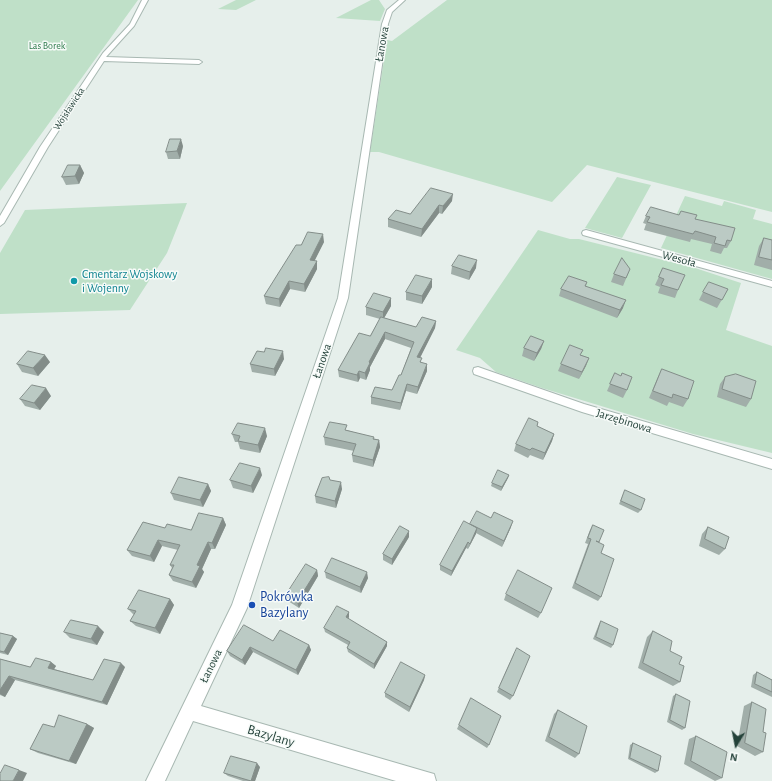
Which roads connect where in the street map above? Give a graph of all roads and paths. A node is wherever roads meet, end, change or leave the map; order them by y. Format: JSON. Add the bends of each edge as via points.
{"nodes":[{"id":1,"x":144,"y":0,"type":"edge"},
{"id":2,"x":402,"y":0,"type":"edge"},
{"id":3,"x":102,"y":59,"type":"junction"},
{"id":4,"x":199,"y":62,"type":"dead end"},
{"id":5,"x":0,"y":223,"type":"edge"},
{"id":6,"x":586,"y":233,"type":"dead end"},
{"id":7,"x":772,"y":284,"type":"edge"},
{"id":8,"x":478,"y":371,"type":"dead end"},
{"id":9,"x":772,"y":464,"type":"edge"},
{"id":10,"x":189,"y":711,"type":"junction"},
{"id":11,"x":155,"y":781,"type":"edge"},
{"id":12,"x":427,"y":781,"type":"edge"}],
"edges":[{"from":1,"to":3,"type":"street","name":"Wojsławicka","via":[[132,25]]},
{"from":2,"to":10,"type":"street","name":"Łanowa","via":[[389,11],[385,24],[343,298],[239,608]]},
{"from":3,"to":4,"type":"street"},
{"from":3,"to":5,"type":"street","name":"Wojsławicka","via":[[44,147]]},
{"from":6,"to":7,"type":"street","name":"Wesoła"},
{"from":8,"to":9,"type":"street","name":"Jarzębinowa","via":[[582,408]]},
{"from":10,"to":11,"type":"street"},
{"from":10,"to":12,"type":"street","name":"Bazylany"}]}
